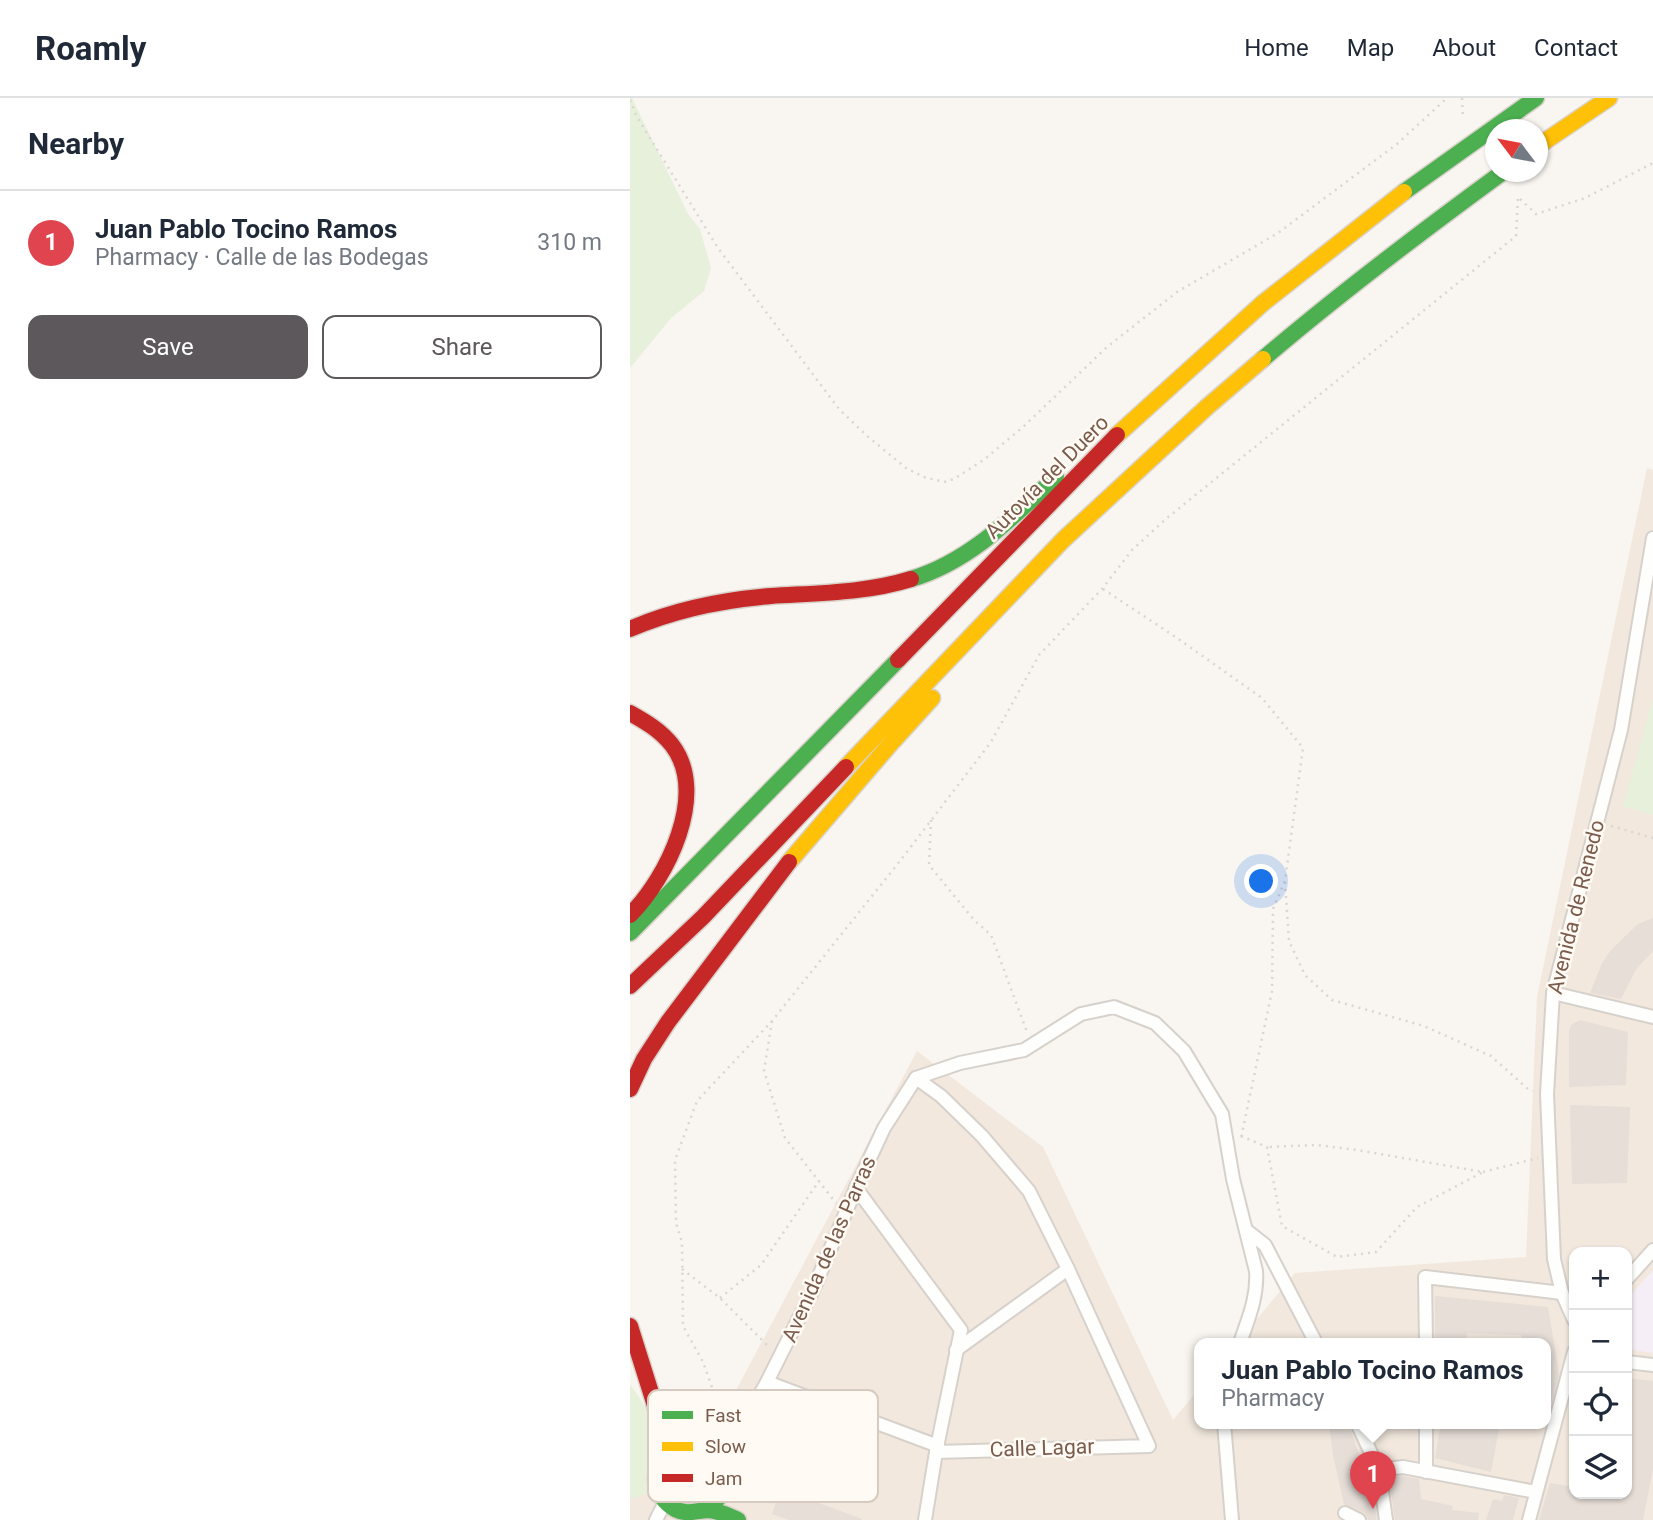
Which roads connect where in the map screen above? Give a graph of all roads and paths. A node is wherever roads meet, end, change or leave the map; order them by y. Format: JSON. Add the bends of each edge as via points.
{"nodes":[{"id":1,"x":1447,"y":98,"type":"edge"},
{"id":2,"x":1462,"y":98,"type":"edge"},
{"id":3,"x":1536,"y":98,"type":"edge"},
{"id":4,"x":1609,"y":98,"type":"edge"},
{"id":5,"x":630,"y":100,"type":"edge"},
{"id":6,"x":1463,"y":119,"type":"dead end"},
{"id":7,"x":1548,"y":139,"type":"edge"},
{"id":8,"x":1653,"y":163,"type":"edge"},
{"id":9,"x":1489,"y":182,"type":"edge"},
{"id":10,"x":1263,"y":303,"type":"junction"},
{"id":11,"x":1311,"y":318,"type":"junction"},
{"id":12,"x":1653,"y":538,"type":"edge"},
{"id":13,"x":1102,"y":589,"type":"junction"},
{"id":14,"x":630,"y":629,"type":"edge"},
{"id":15,"x":630,"y":713,"type":"edge"},
{"id":16,"x":931,"y":820,"type":"junction"},
{"id":17,"x":1598,"y":822,"type":"junction"},
{"id":18,"x":1653,"y":838,"type":"edge"},
{"id":19,"x":1285,"y":881,"type":"junction"},
{"id":20,"x":630,"y":915,"type":"edge"},
{"id":21,"x":630,"y":933,"type":"edge"},
{"id":22,"x":630,"y":986,"type":"edge"},
{"id":23,"x":1553,"y":993,"type":"junction"},
{"id":24,"x":1653,"y":1017,"type":"edge"},
{"id":25,"x":772,"y":1021,"type":"junction"},
{"id":26,"x":1032,"y":1045,"type":"junction"},
{"id":27,"x":916,"y":1078,"type":"junction"},
{"id":28,"x":630,"y":1089,"type":"edge"},
{"id":29,"x":1547,"y":1094,"type":"junction"},
{"id":30,"x":1267,"y":1147,"type":"junction"},
{"id":31,"x":1549,"y":1154,"type":"junction"},
{"id":32,"x":1483,"y":1172,"type":"junction"},
{"id":33,"x":819,"y":1181,"type":"junction"},
{"id":34,"x":856,"y":1188,"type":"junction"},
{"id":35,"x":845,"y":1214,"type":"junction"},
{"id":36,"x":1245,"y":1230,"type":"junction"},
{"id":37,"x":1653,"y":1250,"type":"edge"},
{"id":38,"x":682,"y":1269,"type":"junction"},
{"id":39,"x":1068,"y":1269,"type":"junction"},
{"id":40,"x":1632,"y":1273,"type":"edge"},
{"id":41,"x":1562,"y":1293,"type":"junction"},
{"id":42,"x":720,"y":1298,"type":"junction"},
{"id":43,"x":1570,"y":1310,"type":"edge"},
{"id":44,"x":630,"y":1326,"type":"edge"},
{"id":45,"x":1242,"y":1338,"type":"edge"},
{"id":46,"x":1313,"y":1338,"type":"edge"},
{"id":47,"x":1426,"y":1338,"type":"edge"},
{"id":48,"x":956,"y":1350,"type":"junction"},
{"id":49,"x":779,"y":1358,"type":"junction"},
{"id":50,"x":1632,"y":1363,"type":"edge"},
{"id":51,"x":1653,"y":1365,"type":"edge"},
{"id":52,"x":630,"y":1370,"type":"edge"},
{"id":53,"x":1569,"y":1373,"type":"edge"},
{"id":54,"x":767,"y":1382,"type":"junction"},
{"id":55,"x":650,"y":1390,"type":"edge"},
{"id":56,"x":713,"y":1390,"type":"edge"},
{"id":57,"x":762,"y":1390,"type":"edge"},
{"id":58,"x":787,"y":1390,"type":"edge"},
{"id":59,"x":648,"y":1391,"type":"edge"},
{"id":60,"x":878,"y":1426,"type":"edge"},
{"id":61,"x":1224,"y":1429,"type":"edge"},
{"id":62,"x":1360,"y":1429,"type":"edge"},
{"id":63,"x":1426,"y":1429,"type":"edge"},
{"id":64,"x":937,"y":1449,"type":"junction"},
{"id":65,"x":1379,"y":1470,"type":"junction"},
{"id":66,"x":1426,"y":1472,"type":"junction"},
{"id":67,"x":1536,"y":1492,"type":"junction"},
{"id":68,"x":665,"y":1502,"type":"joint"},
{"id":69,"x":716,"y":1502,"type":"edge"},
{"id":70,"x":733,"y":1502,"type":"edge"},
{"id":71,"x":707,"y":1510,"type":"junction"},
{"id":72,"x":1345,"y":1513,"type":"dead end"},
{"id":73,"x":686,"y":1517,"type":"edge"},
{"id":74,"x":656,"y":1520,"type":"edge"},
{"id":75,"x":738,"y":1520,"type":"edge"},
{"id":76,"x":744,"y":1520,"type":"edge"},
{"id":77,"x":925,"y":1520,"type":"edge"},
{"id":78,"x":1232,"y":1520,"type":"edge"},
{"id":79,"x":1359,"y":1520,"type":"edge"},
{"id":80,"x":1386,"y":1520,"type":"edge"},
{"id":81,"x":1529,"y":1520,"type":"edge"}],
"edges":[{"from":1,"to":5,"type":"path","via":[[1397,144],[1278,233],[1177,292],[1107,347],[985,459],[944,482],[906,468],[839,409],[718,248]]},
{"from":2,"to":6,"type":"path"},
{"from":3,"to":10,"type":"main road","name":"Autovía del Duero","via":[[1392,201]]},
{"from":4,"to":7,"type":"main road"},
{"from":8,"to":13,"type":"path","via":[[1585,198],[1536,214],[1518,198],[1516,236],[1167,518],[1132,550]]},
{"from":9,"to":11,"type":"main road"},
{"from":10,"to":14,"type":"main road","via":[[1181,359],[993,534],[952,561],[919,577],[879,587],[727,601],[655,617]]},
{"from":10,"to":21,"type":"main road","name":"Autovía del Duero","via":[[1103,448]]},
{"from":11,"to":22,"type":"main road","via":[[1063,540],[703,917]]},
{"from":11,"to":28,"type":"main road","via":[[1069,551],[892,742],[800,848],[668,1022]]},
{"from":12,"to":17,"type":"street","name":"Avenida de Renedo","via":[[1621,730]]},
{"from":13,"to":16,"type":"path","via":[[1040,655],[991,742]]},
{"from":13,"to":19,"type":"path","via":[[1262,698],[1303,748]]},
{"from":15,"to":20,"type":"main road","via":[[659,730],[672,744],[682,762],[687,789],[684,821],[671,857]]},
{"from":16,"to":25,"type":"path"},
{"from":16,"to":26,"type":"path","via":[[929,865],[991,935]]},
{"from":17,"to":18,"type":"path"},
{"from":17,"to":23,"type":"street","name":"Avenida de Renedo"},
{"from":19,"to":29,"type":"path","via":[[1289,941],[1305,975],[1332,1000],[1424,1026],[1491,1056],[1528,1089]]},
{"from":19,"to":30,"type":"path","via":[[1273,909],[1272,991],[1241,1136]]},
{"from":23,"to":24,"type":"street"},
{"from":23,"to":29,"type":"street","name":"Avenida de Renedo"},
{"from":25,"to":33,"type":"path","via":[[764,1071],[785,1138]]},
{"from":25,"to":38,"type":"path","via":[[697,1101],[675,1160]]},
{"from":26,"to":27,"type":"street"},
{"from":26,"to":36,"type":"street","via":[[1081,1014],[1114,1007],[1155,1023],[1184,1051],[1222,1114]]},
{"from":27,"to":34,"type":"street","name":"Avenida de las Parras","via":[[884,1128]]},
{"from":27,"to":39,"type":"street","via":[[982,1136],[1029,1191]]},
{"from":29,"to":31,"type":"street","name":"Avenida de Renedo"},
{"from":30,"to":32,"type":"path","via":[[1318,1145]]},
{"from":30,"to":32,"type":"path","via":[[1282,1226],[1337,1257],[1376,1252],[1417,1206]]},
{"from":31,"to":32,"type":"path"},
{"from":31,"to":41,"type":"street","name":"Avenida de Renedo","via":[[1554,1259]]},
{"from":33,"to":35,"type":"path"},
{"from":33,"to":42,"type":"path","via":[[761,1265]]},
{"from":34,"to":35,"type":"street","name":"Avenida de las Parras"},
{"from":34,"to":48,"type":"street","via":[[961,1330]]},
{"from":35,"to":49,"type":"street","name":"Avenida de las Parras"},
{"from":36,"to":45,"type":"street","via":[[1257,1285]]},
{"from":36,"to":46,"type":"street","via":[[1265,1245]]},
{"from":37,"to":40,"type":"street"},
{"from":38,"to":42,"type":"path"},
{"from":38,"to":56,"type":"path","via":[[683,1326]]},
{"from":39,"to":48,"type":"street"},
{"from":39,"to":64,"type":"street","name":"Calle Lagar","via":[[1149,1446]]},
{"from":41,"to":43,"type":"street","name":"Avenida de Renedo"},
{"from":41,"to":47,"type":"street","via":[[1425,1277]]},
{"from":42,"to":49,"type":"path"},
{"from":44,"to":55,"type":"main road"},
{"from":48,"to":64,"type":"street"},
{"from":49,"to":54,"type":"street","name":"Avenida de las Parras"},
{"from":50,"to":51,"type":"street"},
{"from":52,"to":59,"type":"main road"},
{"from":53,"to":67,"type":"street"},
{"from":54,"to":57,"type":"street","name":"Avenida de las Parras"},
{"from":54,"to":58,"type":"street"},
{"from":60,"to":64,"type":"street"},
{"from":61,"to":78,"type":"street"},
{"from":62,"to":65,"type":"street"},
{"from":63,"to":66,"type":"street"},
{"from":64,"to":77,"type":"street"},
{"from":65,"to":66,"type":"street","via":[[1403,1467]]},
{"from":65,"to":80,"type":"street"},
{"from":66,"to":67,"type":"street"},
{"from":67,"to":81,"type":"street"},
{"from":68,"to":73,"type":"main road"},
{"from":68,"to":74,"type":"street"},
{"from":69,"to":71,"type":"main road"},
{"from":70,"to":76,"type":"main road"},
{"from":71,"to":73,"type":"main road"},
{"from":71,"to":75,"type":"main road"},
{"from":72,"to":79,"type":"street"}]}
